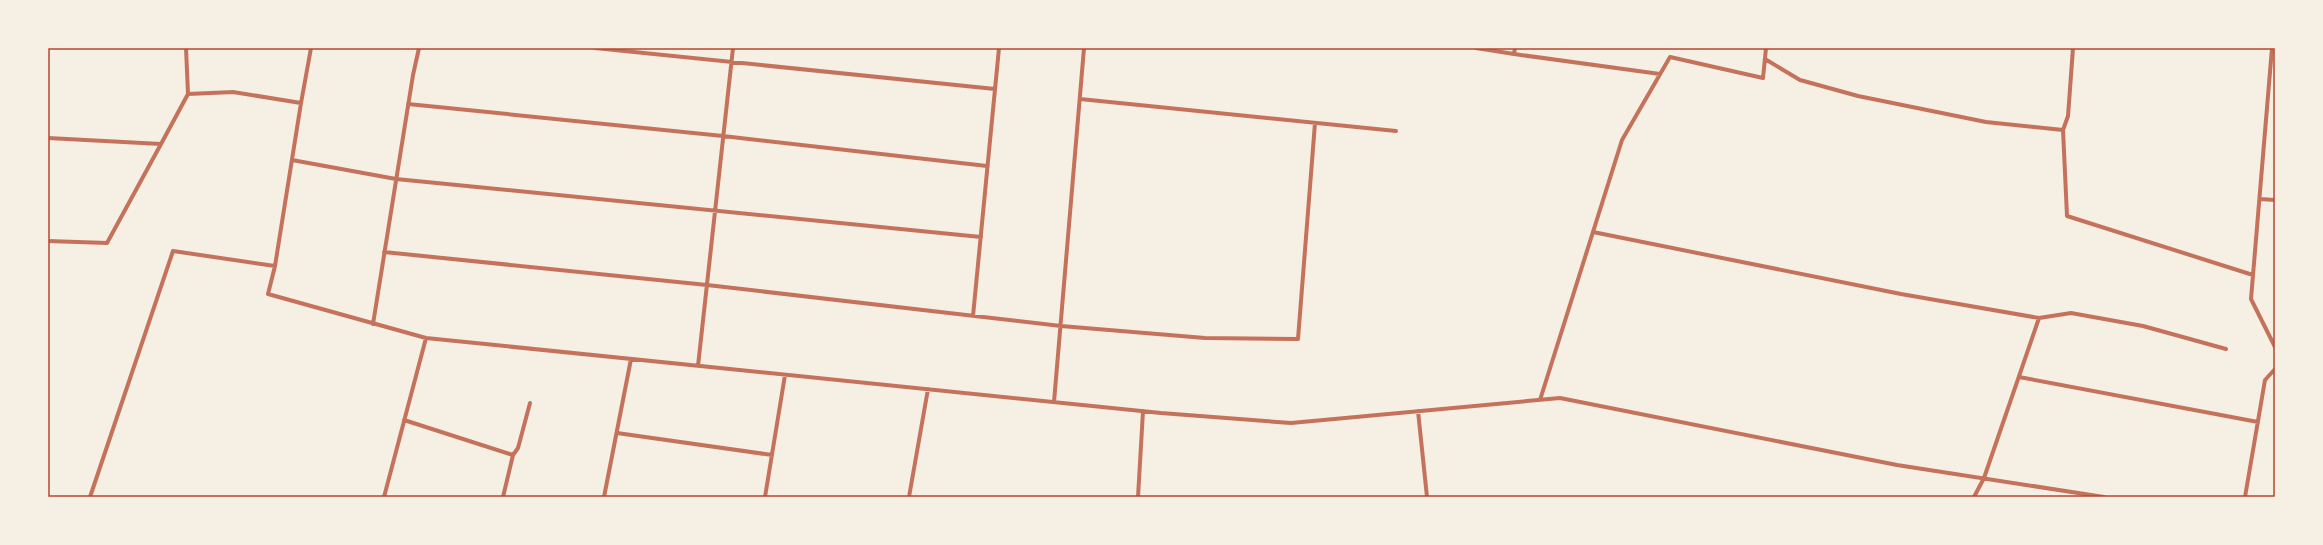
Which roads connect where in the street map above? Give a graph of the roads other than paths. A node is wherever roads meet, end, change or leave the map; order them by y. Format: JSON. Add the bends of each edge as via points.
{"nodes":[{"id":1,"x":186,"y":48,"type":"edge"},
{"id":2,"x":311,"y":48,"type":"edge"},
{"id":3,"x":419,"y":48,"type":"edge"},
{"id":4,"x":595,"y":48,"type":"edge"},
{"id":5,"x":733,"y":48,"type":"edge"},
{"id":6,"x":999,"y":48,"type":"edge"},
{"id":7,"x":1084,"y":48,"type":"edge"},
{"id":8,"x":1476,"y":48,"type":"edge"},
{"id":9,"x":1515,"y":48,"type":"edge"},
{"id":10,"x":1766,"y":48,"type":"edge"},
{"id":11,"x":2073,"y":48,"type":"edge"},
{"id":12,"x":2272,"y":48,"type":"edge"},
{"id":13,"x":1514,"y":54,"type":"junction"},
{"id":14,"x":1765,"y":59,"type":"junction"},
{"id":15,"x":731,"y":62,"type":"junction"},
{"id":16,"x":1660,"y":74,"type":"junction"},
{"id":17,"x":995,"y":90,"type":"junction"},
{"id":18,"x":188,"y":94,"type":"junction"},
{"id":19,"x":1080,"y":99,"type":"junction"},
{"id":20,"x":301,"y":103,"type":"junction"},
{"id":21,"x":408,"y":104,"type":"junction"},
{"id":22,"x":1315,"y":123,"type":"junction"},
{"id":23,"x":2062,"y":130,"type":"junction"},
{"id":24,"x":1396,"y":131,"type":"dead end"},
{"id":25,"x":723,"y":136,"type":"junction"},
{"id":26,"x":48,"y":138,"type":"edge"},
{"id":27,"x":161,"y":144,"type":"junction"},
{"id":28,"x":292,"y":160,"type":"junction"},
{"id":29,"x":987,"y":166,"type":"junction"},
{"id":30,"x":396,"y":179,"type":"junction"},
{"id":31,"x":2260,"y":199,"type":"junction"},
{"id":32,"x":2275,"y":200,"type":"edge"},
{"id":33,"x":715,"y":210,"type":"junction"},
{"id":34,"x":1593,"y":232,"type":"junction"},
{"id":35,"x":981,"y":237,"type":"junction"},
{"id":36,"x":48,"y":241,"type":"edge"},
{"id":37,"x":384,"y":252,"type":"junction"},
{"id":38,"x":275,"y":266,"type":"junction"},
{"id":39,"x":2254,"y":275,"type":"junction"},
{"id":40,"x":707,"y":285,"type":"junction"},
{"id":41,"x":973,"y":316,"type":"junction"},
{"id":42,"x":2039,"y":318,"type":"junction"},
{"id":43,"x":373,"y":324,"type":"junction"},
{"id":44,"x":1061,"y":326,"type":"junction"},
{"id":45,"x":426,"y":338,"type":"junction"},
{"id":46,"x":2275,"y":347,"type":"edge"},
{"id":47,"x":2226,"y":349,"type":"dead end"},
{"id":48,"x":631,"y":359,"type":"junction"},
{"id":49,"x":698,"y":366,"type":"junction"},
{"id":50,"x":2275,"y":369,"type":"edge"},
{"id":51,"x":785,"y":375,"type":"junction"},
{"id":52,"x":2019,"y":377,"type":"junction"},
{"id":53,"x":928,"y":389,"type":"junction"},
{"id":54,"x":1540,"y":400,"type":"junction"},
{"id":55,"x":1054,"y":402,"type":"junction"},
{"id":56,"x":530,"y":403,"type":"dead end"},
{"id":57,"x":1143,"y":411,"type":"junction"},
{"id":58,"x":1418,"y":411,"type":"junction"},
{"id":59,"x":404,"y":420,"type":"junction"},
{"id":60,"x":2258,"y":422,"type":"junction"},
{"id":61,"x":617,"y":434,"type":"junction"},
{"id":62,"x":512,"y":455,"type":"junction"},
{"id":63,"x":772,"y":455,"type":"junction"},
{"id":64,"x":1984,"y":478,"type":"junction"},
{"id":65,"x":90,"y":497,"type":"edge"},
{"id":66,"x":384,"y":497,"type":"edge"},
{"id":67,"x":503,"y":497,"type":"edge"},
{"id":68,"x":604,"y":497,"type":"edge"},
{"id":69,"x":766,"y":497,"type":"edge"},
{"id":70,"x":909,"y":497,"type":"edge"},
{"id":71,"x":1138,"y":497,"type":"edge"},
{"id":72,"x":1427,"y":497,"type":"edge"},
{"id":73,"x":1974,"y":497,"type":"edge"},
{"id":74,"x":2104,"y":497,"type":"edge"},
{"id":75,"x":2245,"y":497,"type":"edge"}],
"edges":[{"from":1,"to":18,"type":"street"},
{"from":2,"to":20,"type":"street"},
{"from":3,"to":21,"type":"street"},
{"from":4,"to":15,"type":"street"},
{"from":5,"to":15,"type":"street"},
{"from":6,"to":17,"type":"street"},
{"from":7,"to":19,"type":"street"},
{"from":8,"to":13,"type":"street"},
{"from":9,"to":13,"type":"street"},
{"from":10,"to":14,"type":"street"},
{"from":11,"to":23,"type":"street","via":[[2068,116]]},
{"from":12,"to":31,"type":"street"},
{"from":13,"to":16,"type":"street"},
{"from":14,"to":16,"type":"street","via":[[1763,78],[1670,57]]},
{"from":14,"to":23,"type":"street","via":[[1800,80],[1858,96],[1986,122]]},
{"from":15,"to":17,"type":"street"},
{"from":15,"to":25,"type":"street"},
{"from":16,"to":34,"type":"street","via":[[1622,140]]},
{"from":17,"to":29,"type":"street"},
{"from":18,"to":20,"type":"street","via":[[233,92]]},
{"from":18,"to":27,"type":"street"},
{"from":19,"to":22,"type":"street"},
{"from":19,"to":44,"type":"street"},
{"from":20,"to":28,"type":"street"},
{"from":21,"to":25,"type":"street"},
{"from":21,"to":30,"type":"street"},
{"from":22,"to":24,"type":"street"},
{"from":22,"to":44,"type":"street","via":[[1298,339],[1205,338]]},
{"from":23,"to":39,"type":"street","via":[[2067,216]]},
{"from":25,"to":29,"type":"street"},
{"from":25,"to":33,"type":"street"},
{"from":26,"to":27,"type":"street"},
{"from":27,"to":36,"type":"street","via":[[107,243]]},
{"from":28,"to":30,"type":"street"},
{"from":28,"to":38,"type":"street"},
{"from":29,"to":35,"type":"street"},
{"from":30,"to":33,"type":"street"},
{"from":30,"to":37,"type":"street"},
{"from":31,"to":32,"type":"street"},
{"from":31,"to":39,"type":"street"},
{"from":33,"to":35,"type":"street"},
{"from":33,"to":40,"type":"street"},
{"from":34,"to":42,"type":"street","via":[[1901,294]]},
{"from":34,"to":54,"type":"street"},
{"from":35,"to":41,"type":"street"},
{"from":37,"to":40,"type":"street"},
{"from":37,"to":43,"type":"street"},
{"from":38,"to":43,"type":"street","via":[[268,294]]},
{"from":38,"to":65,"type":"street","via":[[174,251]]},
{"from":39,"to":46,"type":"street","via":[[2251,299]]},
{"from":40,"to":41,"type":"street"},
{"from":40,"to":49,"type":"street"},
{"from":41,"to":44,"type":"street"},
{"from":42,"to":47,"type":"street","via":[[2071,314],[2143,326]]},
{"from":42,"to":52,"type":"street"},
{"from":43,"to":45,"type":"street"},
{"from":44,"to":55,"type":"street"},
{"from":45,"to":48,"type":"street"},
{"from":45,"to":59,"type":"street"},
{"from":48,"to":49,"type":"street"},
{"from":48,"to":61,"type":"street"},
{"from":49,"to":51,"type":"street"},
{"from":50,"to":60,"type":"street","via":[[2265,380]]},
{"from":51,"to":53,"type":"street"},
{"from":51,"to":63,"type":"street"},
{"from":52,"to":60,"type":"street"},
{"from":52,"to":64,"type":"street"},
{"from":53,"to":55,"type":"street"},
{"from":53,"to":70,"type":"street"},
{"from":54,"to":58,"type":"street"},
{"from":54,"to":64,"type":"street","via":[[1560,398],[1897,465]]},
{"from":55,"to":57,"type":"street"},
{"from":56,"to":62,"type":"street","via":[[518,448]]},
{"from":57,"to":58,"type":"street","via":[[1291,423]]},
{"from":57,"to":71,"type":"street"},
{"from":58,"to":72,"type":"street"},
{"from":59,"to":62,"type":"street"},
{"from":59,"to":66,"type":"street"},
{"from":60,"to":75,"type":"street"},
{"from":61,"to":63,"type":"street"},
{"from":61,"to":68,"type":"street"},
{"from":62,"to":67,"type":"street"},
{"from":63,"to":69,"type":"street"},
{"from":64,"to":73,"type":"street"},
{"from":64,"to":74,"type":"street"}]}
